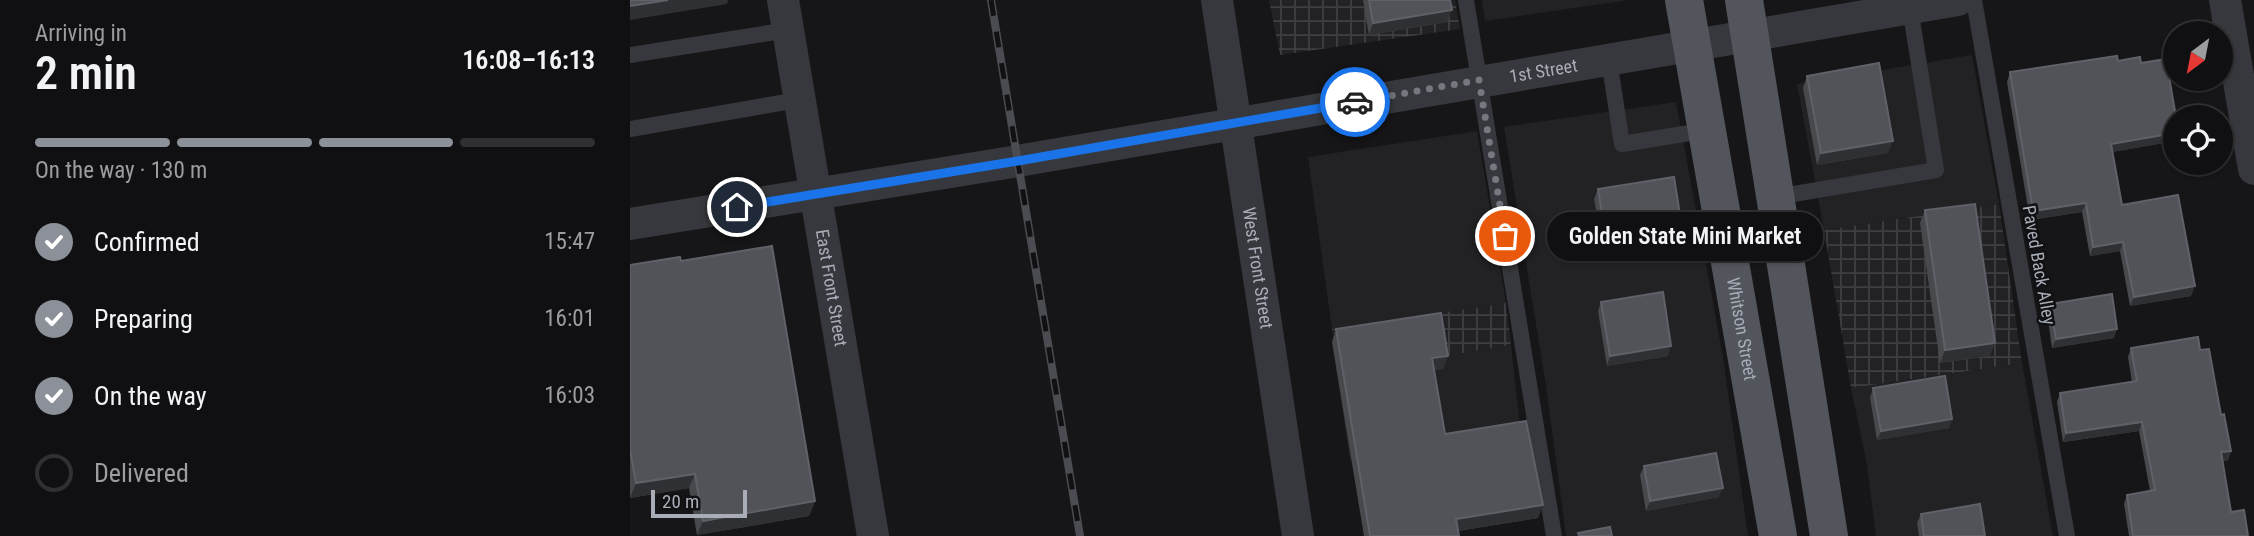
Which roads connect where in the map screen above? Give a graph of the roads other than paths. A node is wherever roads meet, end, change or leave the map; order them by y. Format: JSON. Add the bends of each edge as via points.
{"nodes":[{"id":1,"x":1217,"y":0,"type":"edge"},
{"id":2,"x":1466,"y":0,"type":"edge"},
{"id":3,"x":1684,"y":0,"type":"edge"},
{"id":4,"x":1958,"y":0,"type":"edge"},
{"id":5,"x":1974,"y":0,"type":"edge"},
{"id":6,"x":2225,"y":0,"type":"edge"},
{"id":7,"x":1910,"y":8,"type":"junction"},
{"id":8,"x":785,"y":15,"type":"edge"},
{"id":9,"x":1747,"y":18,"type":"edge"},
{"id":10,"x":1693,"y":46,"type":"junction"},
{"id":11,"x":630,"y":55,"type":"edge"},
{"id":12,"x":1609,"y":60,"type":"junction"},
{"id":13,"x":1479,"y":80,"type":"junction"},
{"id":14,"x":799,"y":100,"type":"junction"},
{"id":15,"x":1236,"y":123,"type":"junction"},
{"id":16,"x":630,"y":129,"type":"edge"},
{"id":17,"x":1708,"y":130,"type":"junction"},
{"id":18,"x":2254,"y":169,"type":"edge"},
{"id":19,"x":814,"y":194,"type":"junction"},
{"id":20,"x":1776,"y":197,"type":"junction"},
{"id":21,"x":630,"y":224,"type":"edge"},
{"id":22,"x":873,"y":536,"type":"edge"},
{"id":23,"x":1298,"y":536,"type":"edge"},
{"id":24,"x":1554,"y":536,"type":"edge"},
{"id":25,"x":1778,"y":536,"type":"edge"},
{"id":26,"x":1829,"y":536,"type":"edge"},
{"id":27,"x":2067,"y":536,"type":"edge"}],
"edges":[{"from":1,"to":15,"type":"street","name":"West Front Street"},
{"from":2,"to":13,"type":"lane"},
{"from":3,"to":10,"type":"main road","name":"Whitson Street"},
{"from":4,"to":7,"type":"street","name":"1st Street"},
{"from":5,"to":27,"type":"lane","name":"Paved Back Alley"},
{"from":6,"to":18,"type":"street"},
{"from":7,"to":9,"type":"street","name":"1st Street"},
{"from":7,"to":20,"type":"lane","via":[[1936,170]]},
{"from":8,"to":11,"type":"lane"},
{"from":8,"to":14,"type":"street","name":"East Front Street"},
{"from":9,"to":10,"type":"street","name":"1st Street"},
{"from":9,"to":20,"type":"main road"},
{"from":10,"to":12,"type":"street","name":"1st Street"},
{"from":10,"to":17,"type":"main road","name":"Whitson Street"},
{"from":12,"to":13,"type":"street","name":"1st Street"},
{"from":12,"to":17,"type":"lane","via":[[1622,144]]},
{"from":13,"to":15,"type":"street","name":"1st Street"},
{"from":13,"to":24,"type":"lane"},
{"from":14,"to":16,"type":"lane"},
{"from":14,"to":19,"type":"street","name":"East Front Street"},
{"from":15,"to":19,"type":"street","name":"1st Street"},
{"from":15,"to":23,"type":"street","name":"West Front Street"},
{"from":17,"to":25,"type":"main road","name":"Whitson Street"},
{"from":19,"to":21,"type":"street","name":"1st Street"},
{"from":19,"to":22,"type":"street","name":"East Front Street"},
{"from":20,"to":26,"type":"main road"}]}
